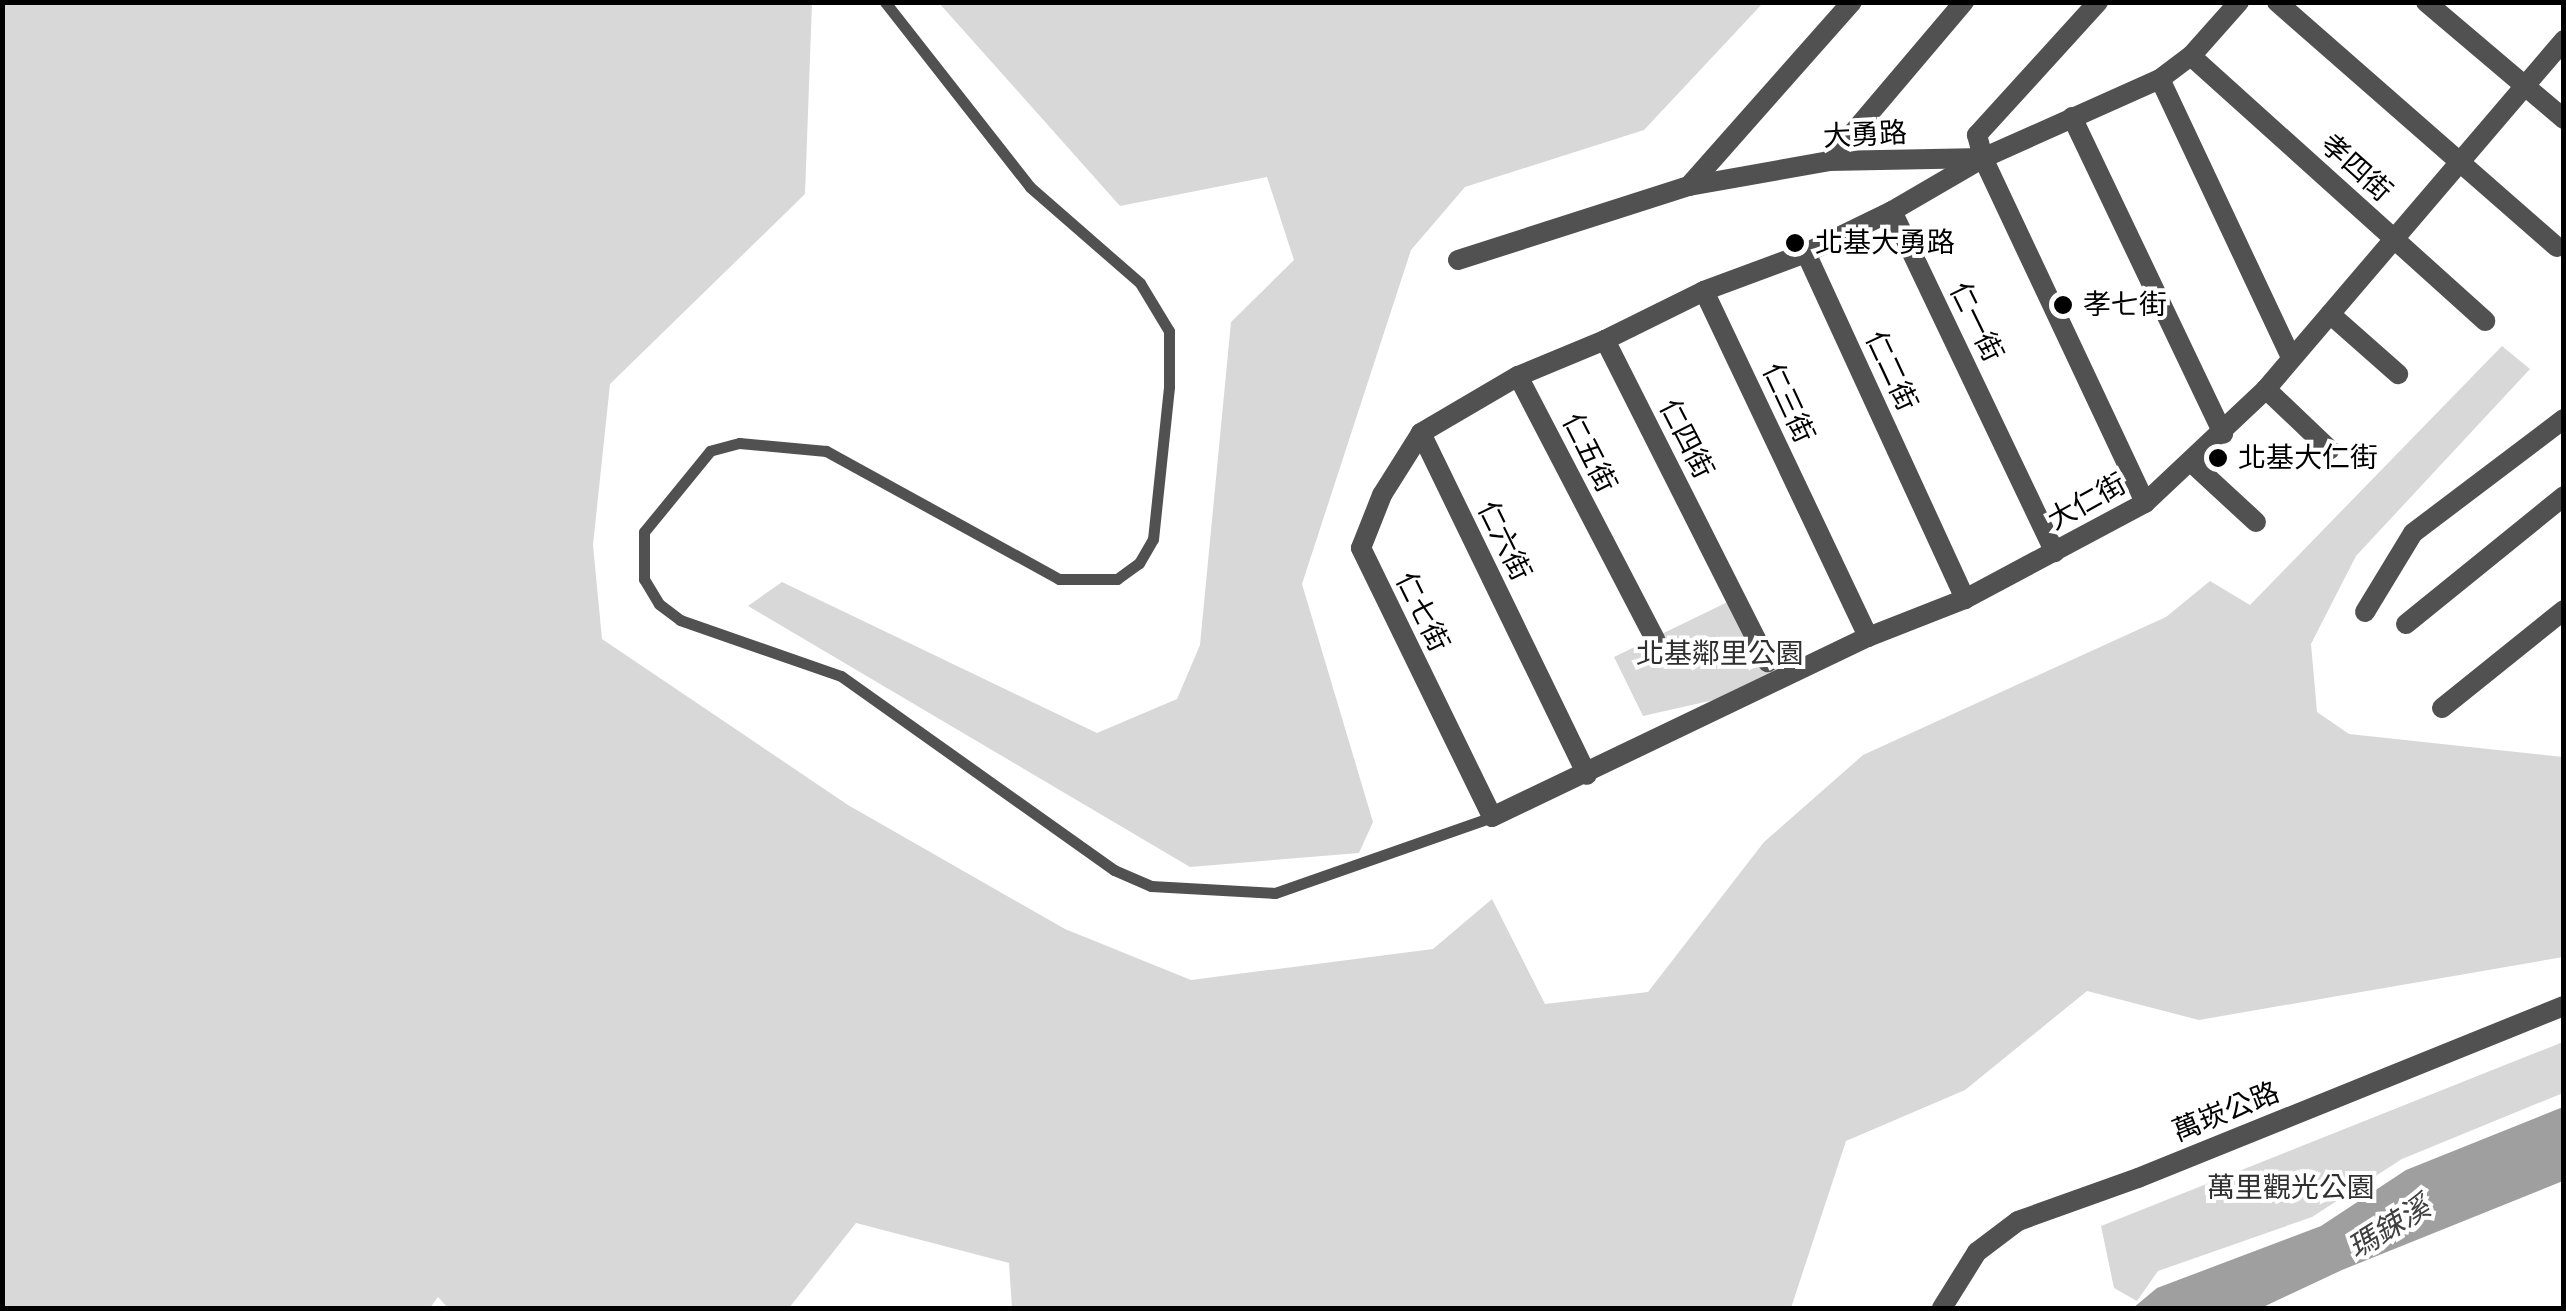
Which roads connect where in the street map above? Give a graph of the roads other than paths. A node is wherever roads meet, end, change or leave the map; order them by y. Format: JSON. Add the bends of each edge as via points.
{"nodes":[{"id":1,"x":885,"y":2,"type":"edge"},
{"id":2,"x":1852,"y":2,"type":"edge"},
{"id":3,"x":1964,"y":2,"type":"edge"},
{"id":4,"x":2098,"y":2,"type":"edge"},
{"id":5,"x":2240,"y":2,"type":"edge"},
{"id":6,"x":2277,"y":2,"type":"edge"},
{"id":7,"x":2426,"y":2,"type":"edge"},
{"id":8,"x":2564,"y":40,"type":"edge"},
{"id":9,"x":2190,"y":56,"type":"junction"},
{"id":10,"x":2160,"y":79,"type":"junction"},
{"id":11,"x":2527,"y":86,"type":"junction"},
{"id":12,"x":2072,"y":117,"type":"junction"},
{"id":13,"x":2564,"y":120,"type":"edge"},
{"id":14,"x":1983,"y":158,"type":"junction"},
{"id":15,"x":1828,"y":162,"type":"junction"},
{"id":16,"x":2457,"y":162,"type":"junction"},
{"id":17,"x":1688,"y":186,"type":"junction"},
{"id":18,"x":1892,"y":212,"type":"junction"},
{"id":19,"x":2391,"y":237,"type":"junction"},
{"id":20,"x":2557,"y":247,"type":"dead end"},
{"id":21,"x":1806,"y":253,"type":"junction"},
{"id":22,"x":1458,"y":260,"type":"dead end"},
{"id":23,"x":1704,"y":290,"type":"junction"},
{"id":24,"x":2330,"y":314,"type":"junction"},
{"id":25,"x":2484,"y":320,"type":"dead end"},
{"id":26,"x":1605,"y":340,"type":"junction"},
{"id":27,"x":2291,"y":357,"type":"junction"},
{"id":28,"x":2398,"y":374,"type":"dead end"},
{"id":29,"x":1518,"y":376,"type":"junction"},
{"id":30,"x":2266,"y":389,"type":"junction"},
{"id":31,"x":2564,"y":420,"type":"edge"},
{"id":32,"x":1421,"y":433,"type":"junction"},
{"id":33,"x":2222,"y":434,"type":"junction"},
{"id":34,"x":2330,"y":450,"type":"dead end"},
{"id":35,"x":2192,"y":463,"type":"junction"},
{"id":36,"x":2564,"y":496,"type":"edge"},
{"id":37,"x":2145,"y":503,"type":"junction"},
{"id":38,"x":2256,"y":522,"type":"dead end"},
{"id":39,"x":2055,"y":552,"type":"junction"},
{"id":40,"x":1965,"y":599,"type":"junction"},
{"id":41,"x":2564,"y":610,"type":"edge"},
{"id":42,"x":2364,"y":612,"type":"dead end"},
{"id":43,"x":2406,"y":624,"type":"dead end"},
{"id":44,"x":1868,"y":637,"type":"junction"},
{"id":45,"x":1655,"y":640,"type":"dead end"},
{"id":46,"x":1768,"y":662,"type":"dead end"},
{"id":47,"x":2442,"y":708,"type":"dead end"},
{"id":48,"x":1587,"y":775,"type":"junction"},
{"id":49,"x":1492,"y":817,"type":"junction"},
{"id":50,"x":2564,"y":1006,"type":"edge"},
{"id":51,"x":1942,"y":1308,"type":"edge"}],
"edges":[{"from":1,"to":49,"type":"lane","via":[[1030,187],[1140,283],[1169,331],[1154,540],[1117,579],[1059,579],[826,451],[739,444],[710,451],[644,532],[644,579],[658,604],[680,620],[841,676],[1114,870],[1151,886],[1275,894]]},
{"from":2,"to":17,"type":"street"},
{"from":3,"to":15,"type":"street"},
{"from":4,"to":14,"type":"street","via":[[1977,135]]},
{"from":5,"to":9,"type":"street","name":"大勇路"},
{"from":6,"to":16,"type":"street"},
{"from":7,"to":11,"type":"street"},
{"from":8,"to":11,"type":"street","name":"大仁街"},
{"from":9,"to":10,"type":"street","name":"大勇路"},
{"from":9,"to":19,"type":"street","name":"孝四街"},
{"from":10,"to":12,"type":"street","name":"大勇路"},
{"from":10,"to":27,"type":"street"},
{"from":11,"to":13,"type":"street"},
{"from":11,"to":16,"type":"street","name":"大仁街"},
{"from":12,"to":14,"type":"street","name":"大勇路"},
{"from":12,"to":33,"type":"street"},
{"from":14,"to":15,"type":"street","name":"大勇路"},
{"from":14,"to":18,"type":"street"},
{"from":14,"to":37,"type":"street"},
{"from":15,"to":17,"type":"street","name":"大勇路"},
{"from":16,"to":19,"type":"street","name":"大仁街"},
{"from":16,"to":20,"type":"street"},
{"from":17,"to":22,"type":"street","name":"大勇路"},
{"from":18,"to":21,"type":"street"},
{"from":18,"to":39,"type":"street","name":"仁一街"},
{"from":19,"to":24,"type":"street","name":"大仁街"},
{"from":19,"to":25,"type":"street","name":"孝四街"},
{"from":21,"to":23,"type":"street"},
{"from":21,"to":40,"type":"street","name":"仁二街"},
{"from":23,"to":26,"type":"street"},
{"from":23,"to":44,"type":"street","name":"仁三街"},
{"from":24,"to":27,"type":"street","name":"大仁街"},
{"from":24,"to":28,"type":"street"},
{"from":26,"to":29,"type":"street"},
{"from":26,"to":46,"type":"street","name":"仁四街"},
{"from":27,"to":30,"type":"street","name":"大仁街"},
{"from":29,"to":32,"type":"street"},
{"from":29,"to":45,"type":"street","name":"仁五街"},
{"from":30,"to":33,"type":"street","name":"大仁街"},
{"from":30,"to":34,"type":"street"},
{"from":31,"to":42,"type":"street","via":[[2413,534]]},
{"from":32,"to":48,"type":"street","name":"仁六街"},
{"from":32,"to":49,"type":"street","name":"仁七街","via":[[1382,495],[1360,548]]},
{"from":33,"to":35,"type":"street","name":"大仁街"},
{"from":35,"to":37,"type":"street","name":"大仁街"},
{"from":35,"to":38,"type":"street"},
{"from":36,"to":43,"type":"street"},
{"from":37,"to":39,"type":"street","name":"大仁街"},
{"from":39,"to":40,"type":"street","name":"大仁街"},
{"from":40,"to":44,"type":"street","name":"大仁街"},
{"from":41,"to":47,"type":"street"},
{"from":44,"to":48,"type":"street","name":"大仁街"},
{"from":48,"to":49,"type":"street","name":"大仁街"},
{"from":50,"to":51,"type":"street","name":"萬崁公路","via":[[2018,1222],[1977,1252]]}]}
